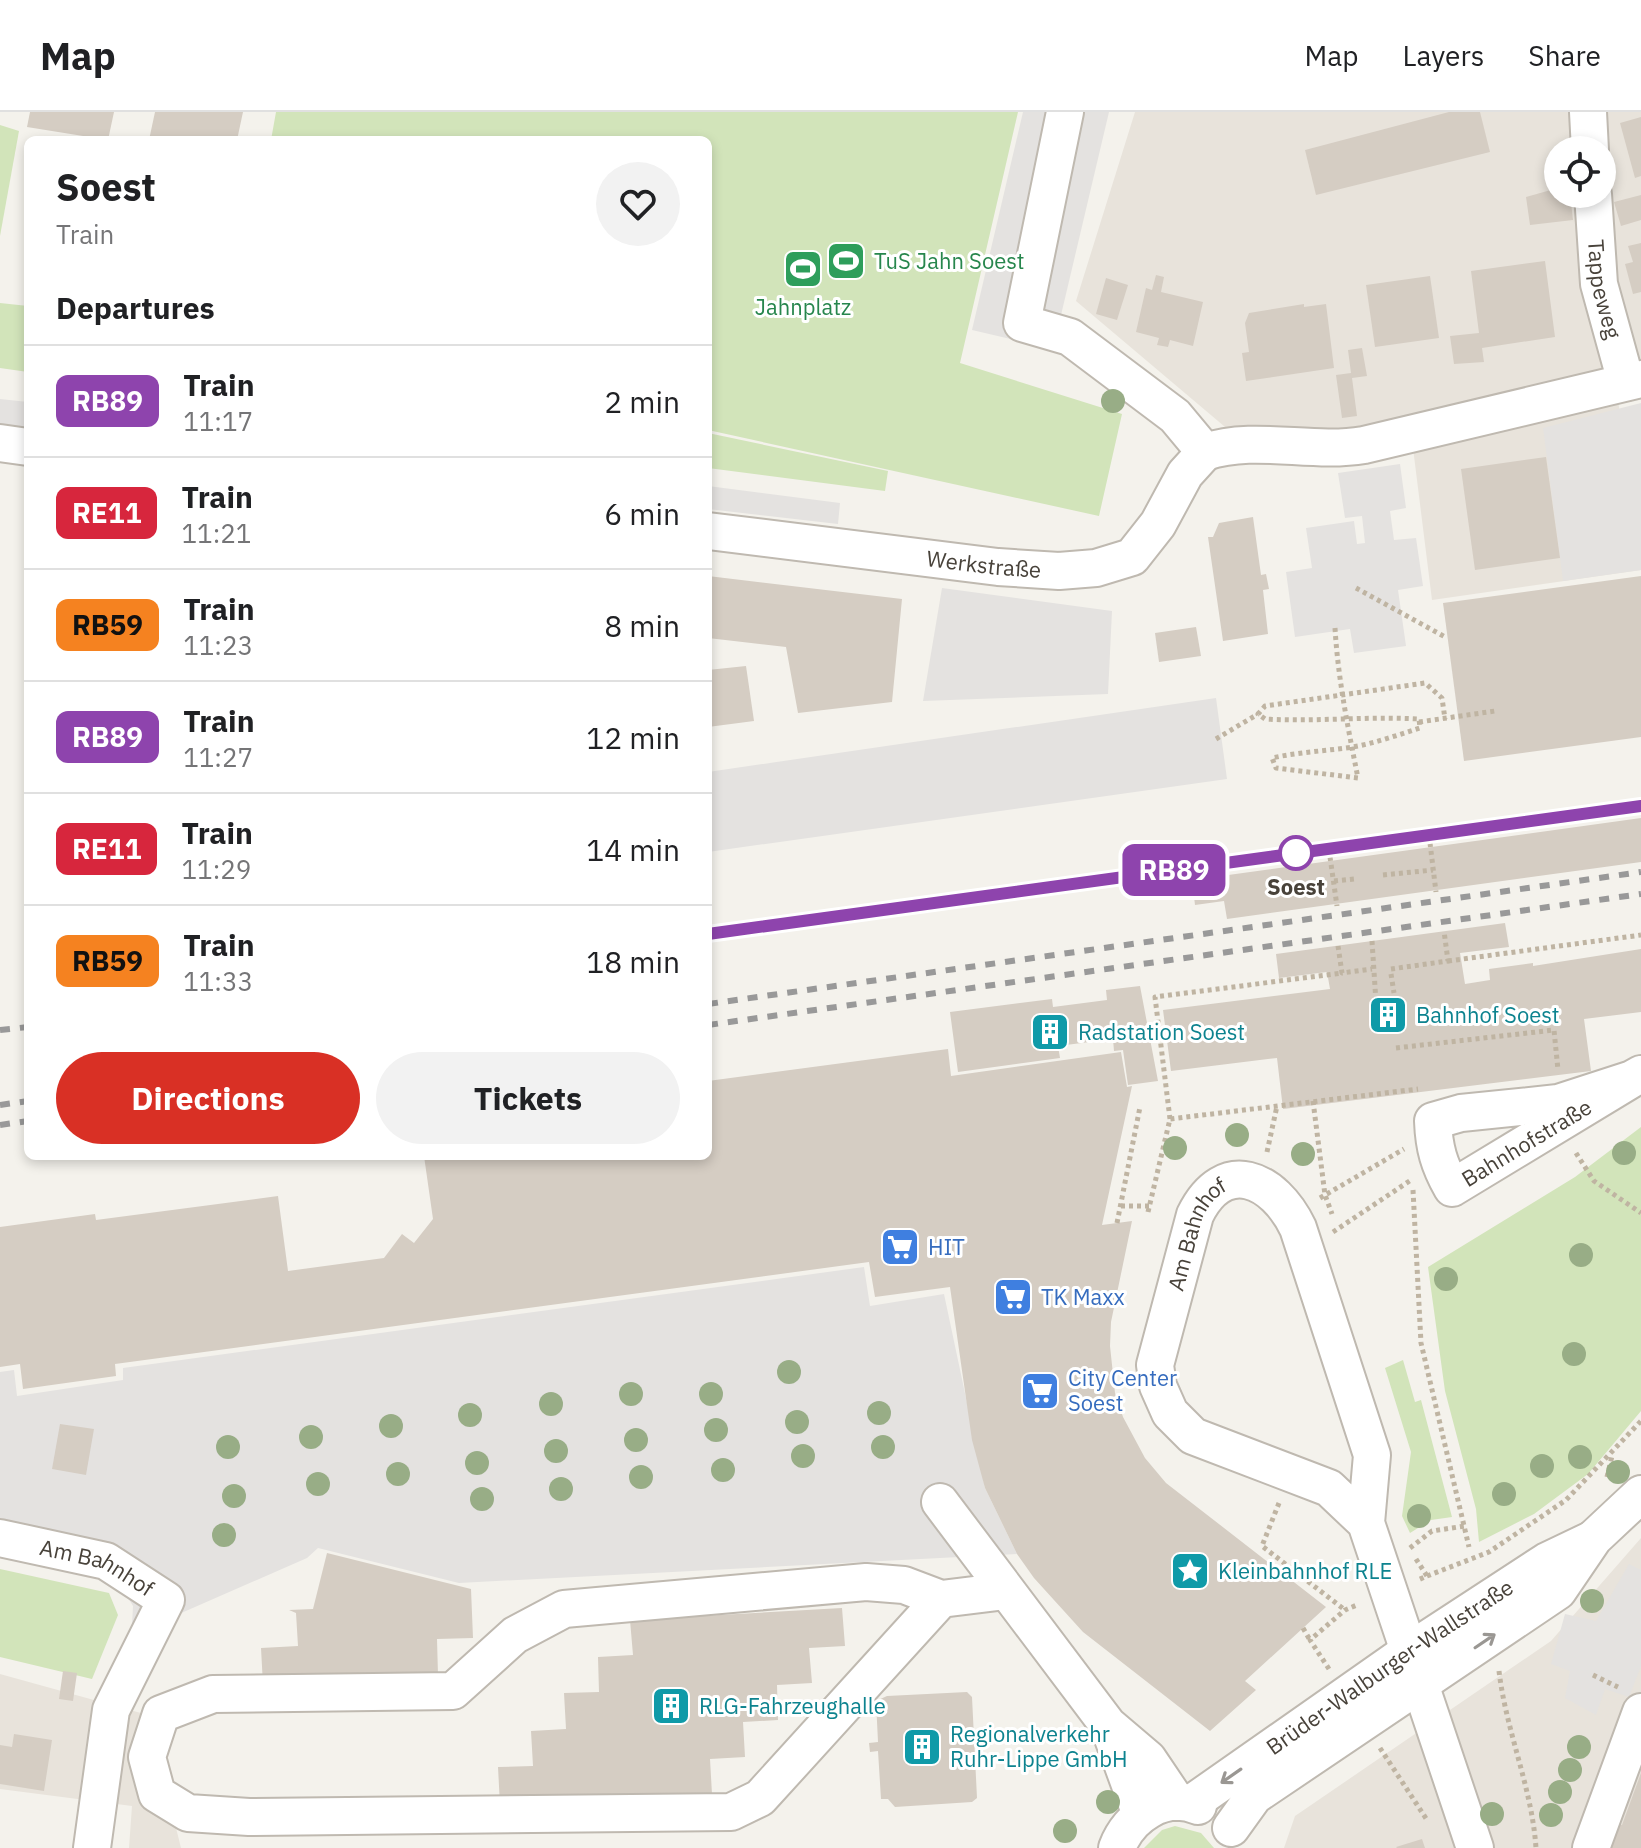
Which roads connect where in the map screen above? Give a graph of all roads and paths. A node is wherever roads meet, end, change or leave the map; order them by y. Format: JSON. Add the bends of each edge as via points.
{"nodes":[{"id":1,"x":1065,"y":112,"type":"edge"},
{"id":2,"x":1588,"y":112,"type":"edge"},
{"id":3,"x":1589,"y":136,"type":"edge"},
{"id":4,"x":1594,"y":208,"type":"edge"},
{"id":5,"x":1634,"y":381,"type":"edge"},
{"id":6,"x":0,"y":443,"type":"edge"},
{"id":7,"x":24,"y":446,"type":"edge"},
{"id":8,"x":1205,"y":452,"type":"junction"},
{"id":9,"x":712,"y":531,"type":"edge"},
{"id":10,"x":1356,"y":588,"type":"dead end"},
{"id":11,"x":1335,"y":628,"type":"dead end"},
{"id":12,"x":1447,"y":638,"type":"dead end"},
{"id":13,"x":1342,"y":695,"type":"junction"},
{"id":14,"x":1495,"y":711,"type":"dead end"},
{"id":15,"x":1258,"y":714,"type":"junction"},
{"id":16,"x":1346,"y":718,"type":"junction"},
{"id":17,"x":1445,"y":719,"type":"junction"},
{"id":18,"x":1419,"y":722,"type":"junction"},
{"id":19,"x":1216,"y":739,"type":"dead end"},
{"id":20,"x":1352,"y":747,"type":"junction"},
{"id":21,"x":1430,"y":843,"type":"dead end"},
{"id":22,"x":1330,"y":857,"type":"dead end"},
{"id":23,"x":1433,"y":870,"type":"junction"},
{"id":24,"x":1383,"y":875,"type":"dead end"},
{"id":25,"x":1354,"y":879,"type":"dead end"},
{"id":26,"x":1334,"y":881,"type":"junction"},
{"id":27,"x":1436,"y":892,"type":"dead end"},
{"id":28,"x":1337,"y":906,"type":"dead end"},
{"id":29,"x":1444,"y":931,"type":"dead end"},
{"id":30,"x":1641,"y":935,"type":"edge"},
{"id":31,"x":1372,"y":941,"type":"dead end"},
{"id":32,"x":1338,"y":946,"type":"dead end"},
{"id":33,"x":1448,"y":961,"type":"junction"},
{"id":34,"x":1372,"y":969,"type":"junction"},
{"id":35,"x":1342,"y":973,"type":"junction"},
{"id":36,"x":1394,"y":993,"type":"dead end"},
{"id":37,"x":1390,"y":1000,"type":"dead end"},
{"id":38,"x":1396,"y":1048,"type":"dead end"},
{"id":39,"x":1558,"y":1072,"type":"dead end"},
{"id":40,"x":1637,"y":1077,"type":"edge"},
{"id":41,"x":1401,"y":1091,"type":"dead end"},
{"id":42,"x":1313,"y":1101,"type":"junction"},
{"id":43,"x":1140,"y":1107,"type":"dead end"},
{"id":44,"x":1170,"y":1119,"type":"junction"},
{"id":45,"x":1434,"y":1134,"type":"junction"},
{"id":46,"x":1582,"y":1165,"type":"dead end"},
{"id":47,"x":1325,"y":1195,"type":"junction"},
{"id":48,"x":1121,"y":1206,"type":"junction"},
{"id":49,"x":1641,"y":1213,"type":"edge"},
{"id":50,"x":1117,"y":1223,"type":"dead end"},
{"id":51,"x":1337,"y":1230,"type":"junction"},
{"id":52,"x":1307,"y":1252,"type":"junction"},
{"id":53,"x":1641,"y":1421,"type":"edge"},
{"id":54,"x":1641,"y":1494,"type":"edge"},
{"id":55,"x":940,"y":1502,"type":"dead end"},
{"id":56,"x":1279,"y":1502,"type":"dead end"},
{"id":57,"x":1366,"y":1523,"type":"junction"},
{"id":58,"x":1465,"y":1526,"type":"junction"},
{"id":59,"x":0,"y":1538,"type":"edge"},
{"id":60,"x":1594,"y":1538,"type":"junction"},
{"id":61,"x":1469,"y":1547,"type":"dead end"},
{"id":62,"x":1410,"y":1548,"type":"dead end"},
{"id":63,"x":1427,"y":1576,"type":"dead end"},
{"id":64,"x":1006,"y":1591,"type":"junction"},
{"id":65,"x":941,"y":1599,"type":"junction"},
{"id":66,"x":1303,"y":1628,"type":"dead end"},
{"id":67,"x":1310,"y":1640,"type":"junction"},
{"id":68,"x":1409,"y":1651,"type":"junction"},
{"id":69,"x":1497,"y":1658,"type":"dead end"},
{"id":70,"x":1420,"y":1685,"type":"junction"},
{"id":71,"x":1355,"y":1709,"type":"junction"},
{"id":72,"x":1641,"y":1712,"type":"edge"},
{"id":73,"x":1108,"y":1725,"type":"junction"},
{"id":74,"x":1185,"y":1802,"type":"junction"},
{"id":75,"x":1141,"y":1815,"type":"junction"},
{"id":76,"x":1429,"y":1824,"type":"dead end"},
{"id":77,"x":1236,"y":1838,"type":"edge"},
{"id":78,"x":92,"y":1848,"type":"edge"},
{"id":79,"x":1117,"y":1848,"type":"edge"},
{"id":80,"x":1475,"y":1848,"type":"edge"},
{"id":81,"x":1536,"y":1848,"type":"edge"},
{"id":82,"x":1591,"y":1848,"type":"edge"}],
"edges":[{"from":1,"to":8,"type":"street","via":[[1022,323],[1070,337],[1175,416]]},
{"from":2,"to":3,"type":"street"},
{"from":4,"to":5,"type":"street","name":"Tappeweg","via":[[1599,284]]},
{"from":5,"to":8,"type":"street","via":[[1353,447],[1232,443]]},
{"from":6,"to":7,"type":"street"},
{"from":8,"to":9,"type":"street","name":"Werkstraße","via":[[1132,557],[1096,568],[998,567]]},
{"from":10,"to":12,"type":"path"},
{"from":11,"to":13,"type":"path"},
{"from":13,"to":15,"type":"path","via":[[1265,706]]},
{"from":13,"to":16,"type":"path"},
{"from":13,"to":17,"type":"path","via":[[1425,683],[1442,698]]},
{"from":14,"to":17,"type":"path"},
{"from":15,"to":16,"type":"path","via":[[1265,719]]},
{"from":15,"to":19,"type":"path"},
{"from":16,"to":18,"type":"path"},
{"from":16,"to":20,"type":"path"},
{"from":17,"to":18,"type":"path"},
{"from":18,"to":20,"type":"path","via":[[1420,728]]},
{"from":20,"to":20,"type":"path","via":[[1315,749],[1272,758],[1276,768],[1358,778]]},
{"from":21,"to":23,"type":"path"},
{"from":22,"to":26,"type":"path"},
{"from":23,"to":24,"type":"path"},
{"from":23,"to":27,"type":"path"},
{"from":25,"to":26,"type":"path"},
{"from":26,"to":28,"type":"path"},
{"from":29,"to":33,"type":"path"},
{"from":30,"to":33,"type":"path"},
{"from":31,"to":34,"type":"path"},
{"from":32,"to":35,"type":"path"},
{"from":33,"to":36,"type":"path","via":[[1391,972]]},
{"from":34,"to":35,"type":"path"},
{"from":34,"to":37,"type":"path","via":[[1376,1002]]},
{"from":35,"to":44,"type":"path","via":[[1155,997]]},
{"from":38,"to":39,"type":"path","via":[[1554,1030]]},
{"from":40,"to":45,"type":"street","name":"Bahnhofstraße","via":[[1558,1103],[1461,1113],[1433,1121]]},
{"from":40,"to":45,"type":"street","name":"Bahnhofstraße","via":[[1452,1188],[1435,1152]]},
{"from":41,"to":42,"type":"path"},
{"from":42,"to":44,"type":"path"},
{"from":42,"to":47,"type":"path"},
{"from":43,"to":48,"type":"path"},
{"from":44,"to":48,"type":"path","via":[[1149,1209]]},
{"from":45,"to":47,"type":"path"},
{"from":46,"to":49,"type":"path","via":[[1594,1181]]},
{"from":47,"to":51,"type":"path"},
{"from":48,"to":50,"type":"path"},
{"from":51,"to":52,"type":"path"},
{"from":51,"to":58,"type":"path","via":[[1412,1179],[1421,1343]]},
{"from":52,"to":57,"type":"street","name":"Am Bahnhof","via":[[1372,1455]]},
{"from":52,"to":57,"type":"street","name":"Am Bahnhof","via":[[1282,1200],[1260,1184],[1240,1179],[1205,1195],[1155,1365],[1158,1386],[1170,1413],[1193,1436],[1329,1488]]},
{"from":53,"to":63,"type":"path","via":[[1566,1500],[1489,1552]]},
{"from":54,"to":60,"type":"street","name":"Brüder-Walburger-Wallstraße"},
{"from":55,"to":64,"type":"street"},
{"from":56,"to":67,"type":"path","via":[[1262,1546],[1345,1610]]},
{"from":57,"to":68,"type":"street","name":"Am Bahnhof"},
{"from":58,"to":61,"type":"path"},
{"from":58,"to":62,"type":"path","via":[[1432,1531]]},
{"from":59,"to":78,"type":"street","name":"Am Bahnhof","via":[[106,1561],[166,1600],[111,1710]]},
{"from":60,"to":68,"type":"street","name":"Brüder-Walburger-Wallstraße","via":[[1547,1561]]},
{"from":70,"to":60,"type":"street","name":"Brüder-Walburger-Wallstraße","one_way":true,"via":[[1558,1591]]},
{"from":64,"to":65,"type":"street"},
{"from":64,"to":73,"type":"street"},
{"from":65,"to":65,"type":"street","via":[[760,1798],[731,1812],[442,1817],[188,1813],[157,1794],[147,1757],[161,1714],[213,1694],[453,1691],[515,1635],[564,1609],[866,1582],[904,1585]]},
{"from":66,"to":67,"type":"path"},
{"from":67,"to":71,"type":"path"},
{"from":68,"to":70,"type":"street","name":"Am Bahnhof"},
{"from":68,"to":71,"type":"street","name":"Brüder-Walburger-Wallstraße"},
{"from":69,"to":81,"type":"path","via":[[1503,1704],[1534,1818]]},
{"from":70,"to":71,"type":"street","name":"Brüder-Walburger-Wallstraße"},
{"from":70,"to":80,"type":"street","name":"Am Bahnhof"},
{"from":71,"to":74,"type":"street","name":"Brüder-Walburger-Wallstraße","one_way":true},
{"from":71,"to":76,"type":"path"},
{"from":71,"to":77,"type":"street","name":"Brüder-Walburger-Wallstraße","via":[[1254,1796]]},
{"from":72,"to":82,"type":"street"},
{"from":73,"to":74,"type":"street","via":[[1148,1759]]},
{"from":73,"to":75,"type":"street"},
{"from":74,"to":75,"type":"street","name":"Brüder-Walburger-Wallstraße"},
{"from":74,"to":77,"type":"street","via":[[1214,1812]]},
{"from":75,"to":79,"type":"street"}]}
